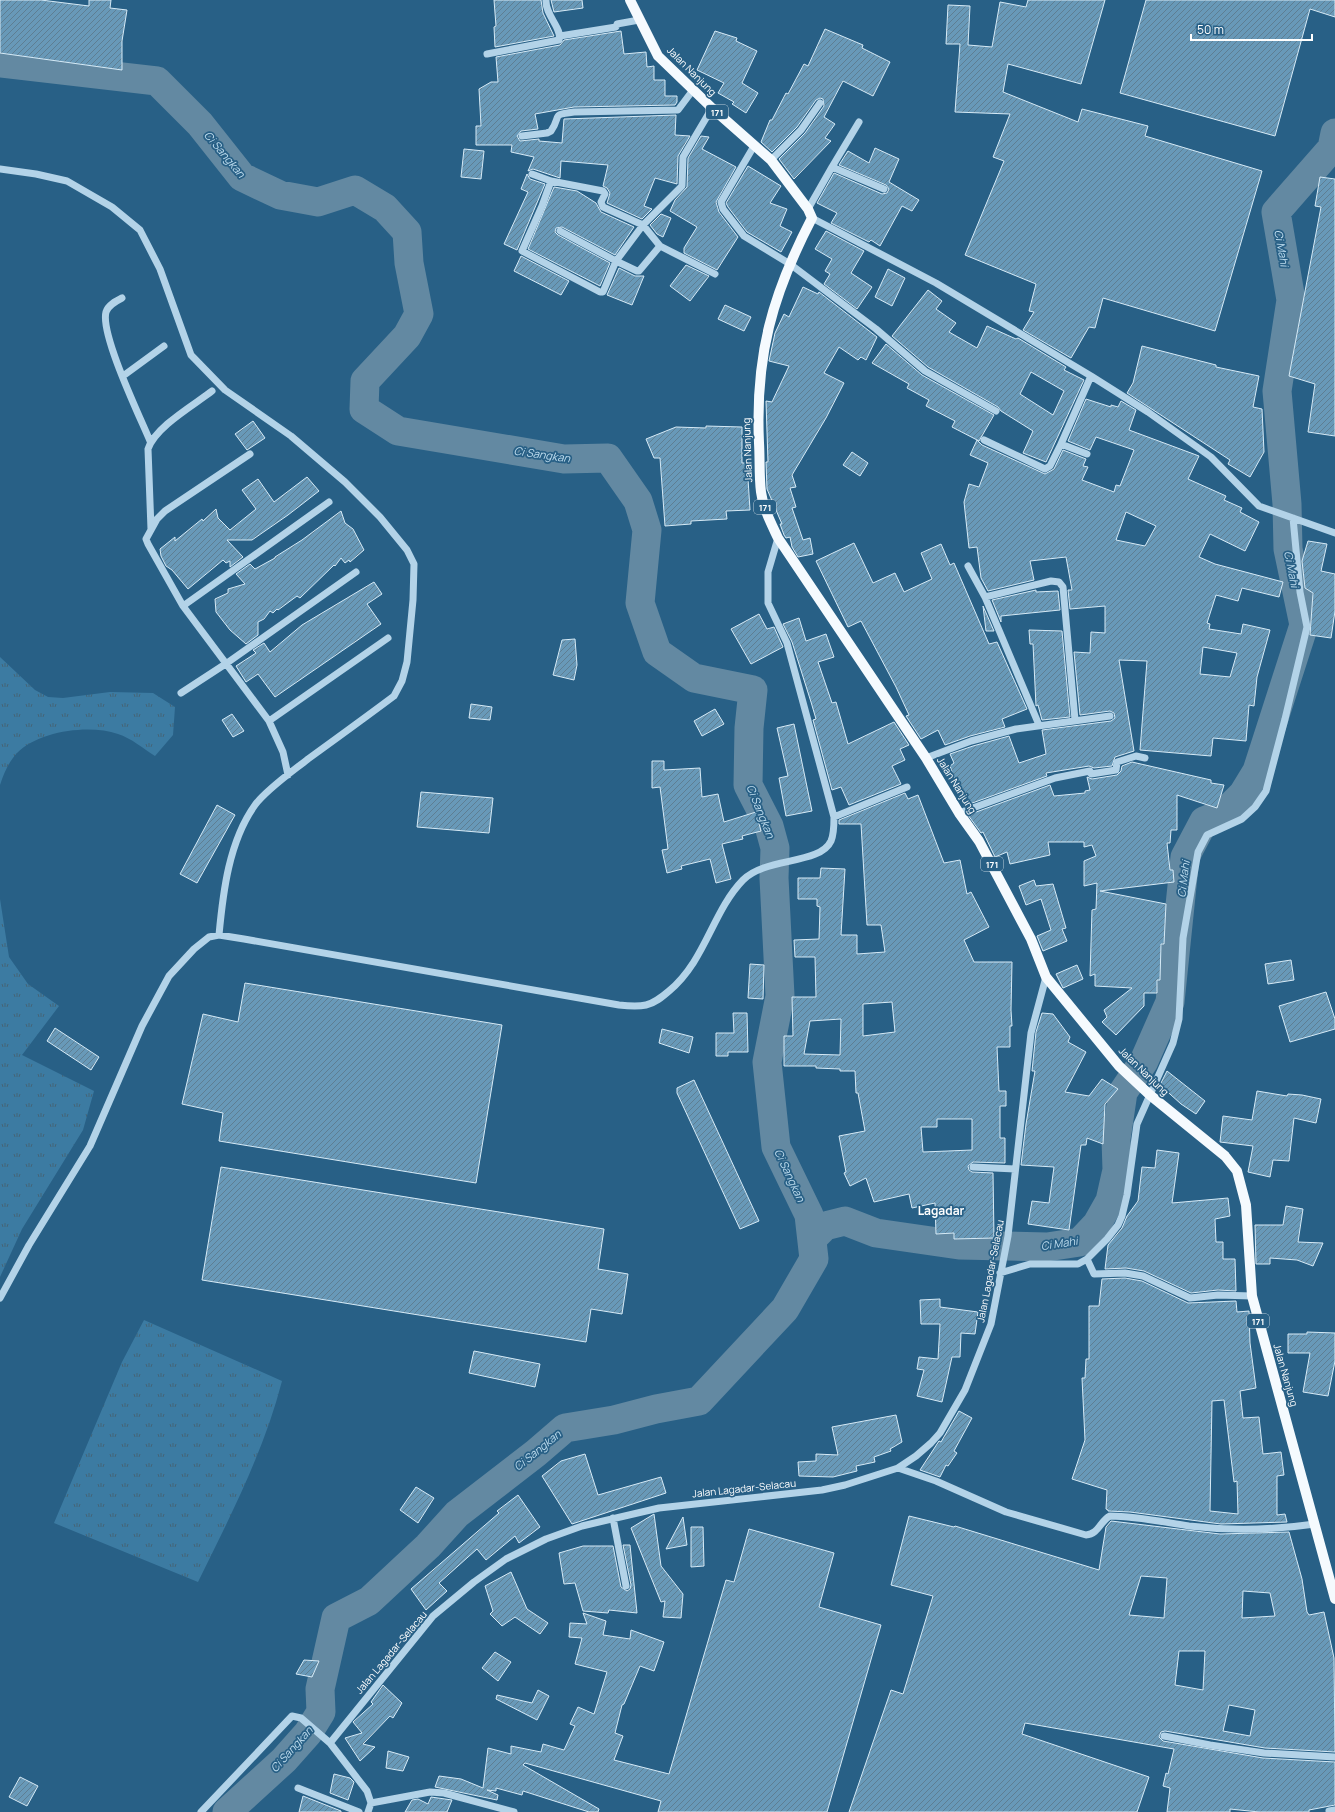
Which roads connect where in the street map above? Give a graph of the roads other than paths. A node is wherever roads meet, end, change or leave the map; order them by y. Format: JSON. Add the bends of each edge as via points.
{"nodes":[{"id":1,"x":546,"y":0,"type":"edge"},
{"id":2,"x":630,"y":0,"type":"edge"},
{"id":3,"x":639,"y":20,"type":"junction"},
{"id":4,"x":560,"y":36,"type":"junction"},
{"id":5,"x":487,"y":54,"type":"dead end"},
{"id":6,"x":692,"y":90,"type":"junction"},
{"id":7,"x":820,"y":103,"type":"dead end"},
{"id":8,"x":712,"y":108,"type":"junction"},
{"id":9,"x":859,"y":122,"type":"dead end"},
{"id":10,"x":522,"y":136,"type":"dead end"},
{"id":11,"x":754,"y":146,"type":"junction"},
{"id":12,"x":772,"y":160,"type":"junction"},
{"id":13,"x":832,"y":167,"type":"junction"},
{"id":14,"x":0,"y":170,"type":"edge"},
{"id":15,"x":532,"y":174,"type":"dead end"},
{"id":16,"x":551,"y":181,"type":"junction"},
{"id":17,"x":884,"y":189,"type":"dead end"},
{"id":18,"x":810,"y":214,"type":"junction"},
{"id":19,"x":643,"y":225,"type":"junction"},
{"id":20,"x":560,"y":231,"type":"dead end"},
{"id":21,"x":660,"y":246,"type":"junction"},
{"id":22,"x":616,"y":261,"type":"junction"},
{"id":23,"x":790,"y":264,"type":"junction"},
{"id":24,"x":715,"y":274,"type":"dead end"},
{"id":25,"x":122,"y":298,"type":"dead end"},
{"id":26,"x":164,"y":346,"type":"dead end"},
{"id":27,"x":123,"y":376,"type":"junction"},
{"id":28,"x":1091,"y":376,"type":"junction"},
{"id":29,"x":212,"y":391,"type":"dead end"},
{"id":30,"x":996,"y":411,"type":"dead end"},
{"id":31,"x":984,"y":440,"type":"dead end"},
{"id":32,"x":150,"y":441,"type":"junction"},
{"id":33,"x":1061,"y":444,"type":"junction"},
{"id":34,"x":250,"y":454,"type":"dead end"},
{"id":35,"x":1087,"y":454,"type":"dead end"},
{"id":36,"x":329,"y":502,"type":"dead end"},
{"id":37,"x":1291,"y":517,"type":"junction"},
{"id":38,"x":151,"y":529,"type":"junction"},
{"id":39,"x":1335,"y":533,"type":"edge"},
{"id":40,"x":778,"y":538,"type":"junction"},
{"id":41,"x":968,"y":566,"type":"dead end"},
{"id":42,"x":356,"y":572,"type":"dead end"},
{"id":43,"x":985,"y":596,"type":"junction"},
{"id":44,"x":183,"y":606,"type":"junction"},
{"id":45,"x":388,"y":638,"type":"dead end"},
{"id":46,"x":227,"y":664,"type":"junction"},
{"id":47,"x":181,"y":693,"type":"dead end"},
{"id":48,"x":1110,"y":716,"type":"dead end"},
{"id":49,"x":269,"y":720,"type":"junction"},
{"id":50,"x":1075,"y":720,"type":"junction"},
{"id":51,"x":1039,"y":725,"type":"junction"},
{"id":52,"x":926,"y":758,"type":"junction"},
{"id":53,"x":1145,"y":758,"type":"dead end"},
{"id":54,"x":288,"y":775,"type":"junction"},
{"id":55,"x":907,"y":787,"type":"dead end"},
{"id":56,"x":959,"y":813,"type":"junction"},
{"id":57,"x":834,"y":817,"type":"junction"},
{"id":58,"x":219,"y":935,"type":"junction"},
{"id":59,"x":1046,"y":977,"type":"junction"},
{"id":60,"x":1150,"y":1095,"type":"junction"},
{"id":61,"x":972,"y":1167,"type":"dead end"},
{"id":62,"x":1015,"y":1169,"type":"junction"},
{"id":63,"x":1087,"y":1260,"type":"junction"},
{"id":64,"x":1000,"y":1273,"type":"junction"},
{"id":65,"x":1252,"y":1296,"type":"junction"},
{"id":66,"x":0,"y":1298,"type":"edge"},
{"id":67,"x":898,"y":1468,"type":"junction"},
{"id":68,"x":613,"y":1518,"type":"junction"},
{"id":69,"x":1315,"y":1524,"type":"junction"},
{"id":70,"x":626,"y":1586,"type":"dead end"},
{"id":71,"x":1335,"y":1599,"type":"edge"},
{"id":72,"x":1164,"y":1736,"type":"dead end"},
{"id":73,"x":328,"y":1741,"type":"junction"},
{"id":74,"x":1335,"y":1757,"type":"edge"},
{"id":75,"x":298,"y":1788,"type":"dead end"},
{"id":76,"x":371,"y":1803,"type":"junction"},
{"id":77,"x":201,"y":1812,"type":"edge"},
{"id":78,"x":359,"y":1812,"type":"edge"},
{"id":79,"x":368,"y":1812,"type":"edge"},
{"id":80,"x":514,"y":1812,"type":"edge"}],
"edges":[{"from":1,"to":4,"type":"street","via":[[547,11]]},
{"from":2,"to":3,"type":"main road","name":"Jalan Nanjung","number":"171"},
{"from":3,"to":4,"type":"street","via":[[617,24],[616,27]]},
{"from":3,"to":6,"type":"main road","name":"Jalan Nanjung","number":"171","via":[[658,56]]},
{"from":4,"to":5,"type":"street","via":[[558,41]]},
{"from":6,"to":8,"type":"main road","name":"Jalan Nanjung","number":"171"},
{"from":6,"to":10,"type":"street","via":[[678,110],[559,114],[551,131]]},
{"from":7,"to":12,"type":"street","via":[[801,130]]},
{"from":8,"to":11,"type":"main road","name":"Jalan Nanjung","number":"171"},
{"from":8,"to":19,"type":"street","via":[[683,157],[682,186]]},
{"from":9,"to":13,"type":"street"},
{"from":11,"to":12,"type":"main road","name":"Jalan Nanjung","number":"171"},
{"from":11,"to":23,"type":"street","via":[[721,202],[722,209],[744,236]]},
{"from":12,"to":18,"type":"main road","name":"Jalan Nanjung","number":"171"},
{"from":13,"to":17,"type":"street"},
{"from":13,"to":18,"type":"street"},
{"from":14,"to":54,"type":"street","via":[[67,181],[112,207],[140,230],[160,269],[191,355],[225,390],[291,436],[345,482],[380,517],[407,550],[414,564],[407,662],[402,681],[394,696]]},
{"from":15,"to":16,"type":"street"},
{"from":16,"to":19,"type":"street","via":[[603,191],[603,206]]},
{"from":16,"to":22,"type":"street","via":[[522,251],[601,292]]},
{"from":18,"to":23,"type":"main road","name":"Jalan Nanjung","number":"171"},
{"from":18,"to":28,"type":"street","via":[[936,283]]},
{"from":19,"to":21,"type":"street"},
{"from":19,"to":22,"type":"street"},
{"from":20,"to":22,"type":"street"},
{"from":21,"to":22,"type":"street","via":[[639,271]]},
{"from":21,"to":24,"type":"street"},
{"from":23,"to":30,"type":"street","via":[[876,329],[925,371]]},
{"from":23,"to":40,"type":"main road","name":"Jalan Nanjung","number":"171","via":[[776,298],[767,330],[761,363],[757,422],[761,493],[769,520]]},
{"from":25,"to":27,"type":"street","via":[[106,312],[106,320],[108,334]]},
{"from":26,"to":27,"type":"street"},
{"from":27,"to":32,"type":"street"},
{"from":28,"to":33,"type":"street"},
{"from":28,"to":37,"type":"street","via":[[1148,412],[1211,457],[1260,506]]},
{"from":29,"to":32,"type":"street","via":[[159,431]]},
{"from":31,"to":33,"type":"street","via":[[1045,469],[1050,466]]},
{"from":32,"to":38,"type":"street","via":[[148,449]]},
{"from":33,"to":35,"type":"street"},
{"from":34,"to":38,"type":"street","via":[[165,511]]},
{"from":36,"to":44,"type":"street"},
{"from":37,"to":39,"type":"street"},
{"from":37,"to":60,"type":"street","via":[[1307,626],[1285,719],[1266,791],[1255,807],[1242,819],[1207,835],[1198,852],[1183,938],[1179,1020],[1173,1043]]},
{"from":38,"to":44,"type":"street","via":[[146,539],[148,544]]},
{"from":40,"to":52,"type":"main road","name":"Jalan Nanjung","number":"171"},
{"from":40,"to":57,"type":"street","via":[[768,572],[768,603],[787,643]]},
{"from":41,"to":43,"type":"street"},
{"from":42,"to":46,"type":"street"},
{"from":43,"to":50,"type":"street","via":[[1052,581],[1061,584]]},
{"from":43,"to":51,"type":"street"},
{"from":44,"to":46,"type":"street"},
{"from":45,"to":49,"type":"street"},
{"from":46,"to":47,"type":"street"},
{"from":46,"to":49,"type":"street"},
{"from":48,"to":50,"type":"street"},
{"from":49,"to":54,"type":"street","via":[[283,752]]},
{"from":50,"to":51,"type":"street"},
{"from":51,"to":52,"type":"street","via":[[971,741]]},
{"from":52,"to":56,"type":"main road","name":"Jalan Nanjung","number":"171"},
{"from":53,"to":56,"type":"street","via":[[1136,756],[1117,762],[1116,770],[1091,774],[1090,771],[1055,778]]},
{"from":54,"to":58,"type":"street","via":[[256,804],[239,833],[222,900]]},
{"from":55,"to":57,"type":"street"},
{"from":56,"to":59,"type":"main road","name":"Jalan Nanjung","number":"171","via":[[995,868],[1031,939]]},
{"from":57,"to":58,"type":"street","via":[[832,839],[826,849],[814,856],[758,869],[743,880],[732,893],[684,977],[661,998],[645,1005],[619,1005]]},
{"from":58,"to":66,"type":"street","via":[[209,937],[194,949],[169,976],[142,1026],[90,1146],[29,1245]]},
{"from":59,"to":60,"type":"main road","name":"Jalan Nanjung","number":"171","via":[[1119,1066]]},
{"from":59,"to":62,"type":"street","name":"Jalan Lagadar-Selacau","via":[[1031,1033]]},
{"from":60,"to":63,"type":"street","via":[[1137,1124],[1122,1216],[1113,1232]]},
{"from":60,"to":65,"type":"main road","name":"Jalan Nanjung","number":"171","via":[[1225,1156],[1237,1171],[1246,1205]]},
{"from":61,"to":62,"type":"street"},
{"from":62,"to":64,"type":"street","name":"Jalan Lagadar-Selacau","via":[[1008,1236]]},
{"from":63,"to":64,"type":"street","via":[[1078,1264],[1030,1264]]},
{"from":63,"to":65,"type":"street","via":[[1094,1274],[1125,1273],[1143,1276],[1190,1298],[1218,1295]]},
{"from":64,"to":67,"type":"street","name":"Jalan Lagadar-Selacau","via":[[991,1324],[958,1406],[931,1443]]},
{"from":65,"to":69,"type":"main road","name":"Jalan Nanjung","number":"171"},
{"from":67,"to":68,"type":"street","name":"Jalan Lagadar-Selacau","via":[[822,1490],[659,1508]]},
{"from":67,"to":69,"type":"street","via":[[936,1481],[1006,1512],[1086,1535],[1098,1530],[1105,1518],[1110,1516],[1237,1529],[1285,1528]]},
{"from":68,"to":70,"type":"street"},
{"from":68,"to":73,"type":"street","name":"Jalan Lagadar-Selacau","via":[[546,1539],[506,1559],[474,1582],[433,1616]]},
{"from":69,"to":71,"type":"main road","name":"Jalan Nanjung","number":"171"},
{"from":72,"to":74,"type":"street","via":[[1264,1753]]},
{"from":73,"to":76,"type":"street","via":[[367,1791]]},
{"from":73,"to":77,"type":"street","via":[[298,1716],[290,1717]]},
{"from":75,"to":78,"type":"street"},
{"from":76,"to":79,"type":"street"},
{"from":76,"to":80,"type":"street","via":[[430,1792],[444,1793]]}]}
